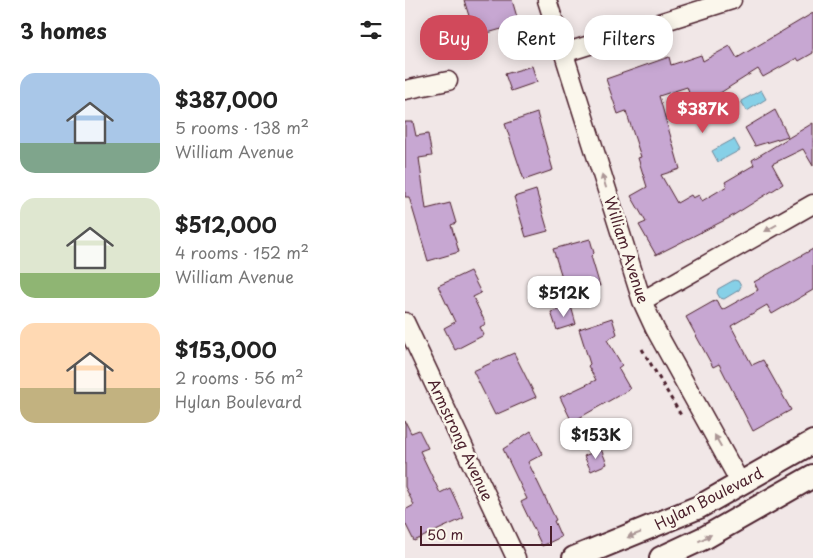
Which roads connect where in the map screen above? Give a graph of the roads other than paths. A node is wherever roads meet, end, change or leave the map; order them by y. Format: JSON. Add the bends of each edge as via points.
{"nodes":[{"id":1,"x":547,"y":0,"type":"edge"},
{"id":2,"x":732,"y":0,"type":"edge"},
{"id":3,"x":552,"y":15,"type":"edge"},
{"id":4,"x":574,"y":50,"type":"edge"},
{"id":5,"x":566,"y":60,"type":"edge"},
{"id":6,"x":448,"y":80,"type":"dead end"},
{"id":7,"x":405,"y":90,"type":"edge"},
{"id":8,"x":813,"y":204,"type":"edge"},
{"id":9,"x":642,"y":302,"type":"junction"},
{"id":10,"x":405,"y":322,"type":"edge"},
{"id":11,"x":813,"y":442,"type":"edge"},
{"id":12,"x":813,"y":476,"type":"edge"},
{"id":13,"x":741,"y":484,"type":"junction"},
{"id":14,"x":671,"y":556,"type":"edge"},
{"id":15,"x":515,"y":558,"type":"edge"},
{"id":16,"x":574,"y":558,"type":"edge"}],
"edges":[{"from":1,"to":3,"type":"street","name":"William Avenue"},
{"from":2,"to":4,"type":"street"},
{"from":9,"to":5,"type":"street","name":"William Avenue","one_way":true},
{"from":6,"to":7,"type":"street"},
{"from":8,"to":9,"type":"street","one_way":true},
{"from":13,"to":9,"type":"street","name":"William Avenue","one_way":true},
{"from":10,"to":15,"type":"street","name":"Armstrong Avenue"},
{"from":11,"to":13,"type":"main road","name":"Hylan Boulevard"},
{"from":14,"to":12,"type":"main road","name":"Hylan Boulevard","one_way":true},
{"from":13,"to":16,"type":"main road","name":"Hylan Boulevard","one_way":true,"via":[[679,517]]}]}
